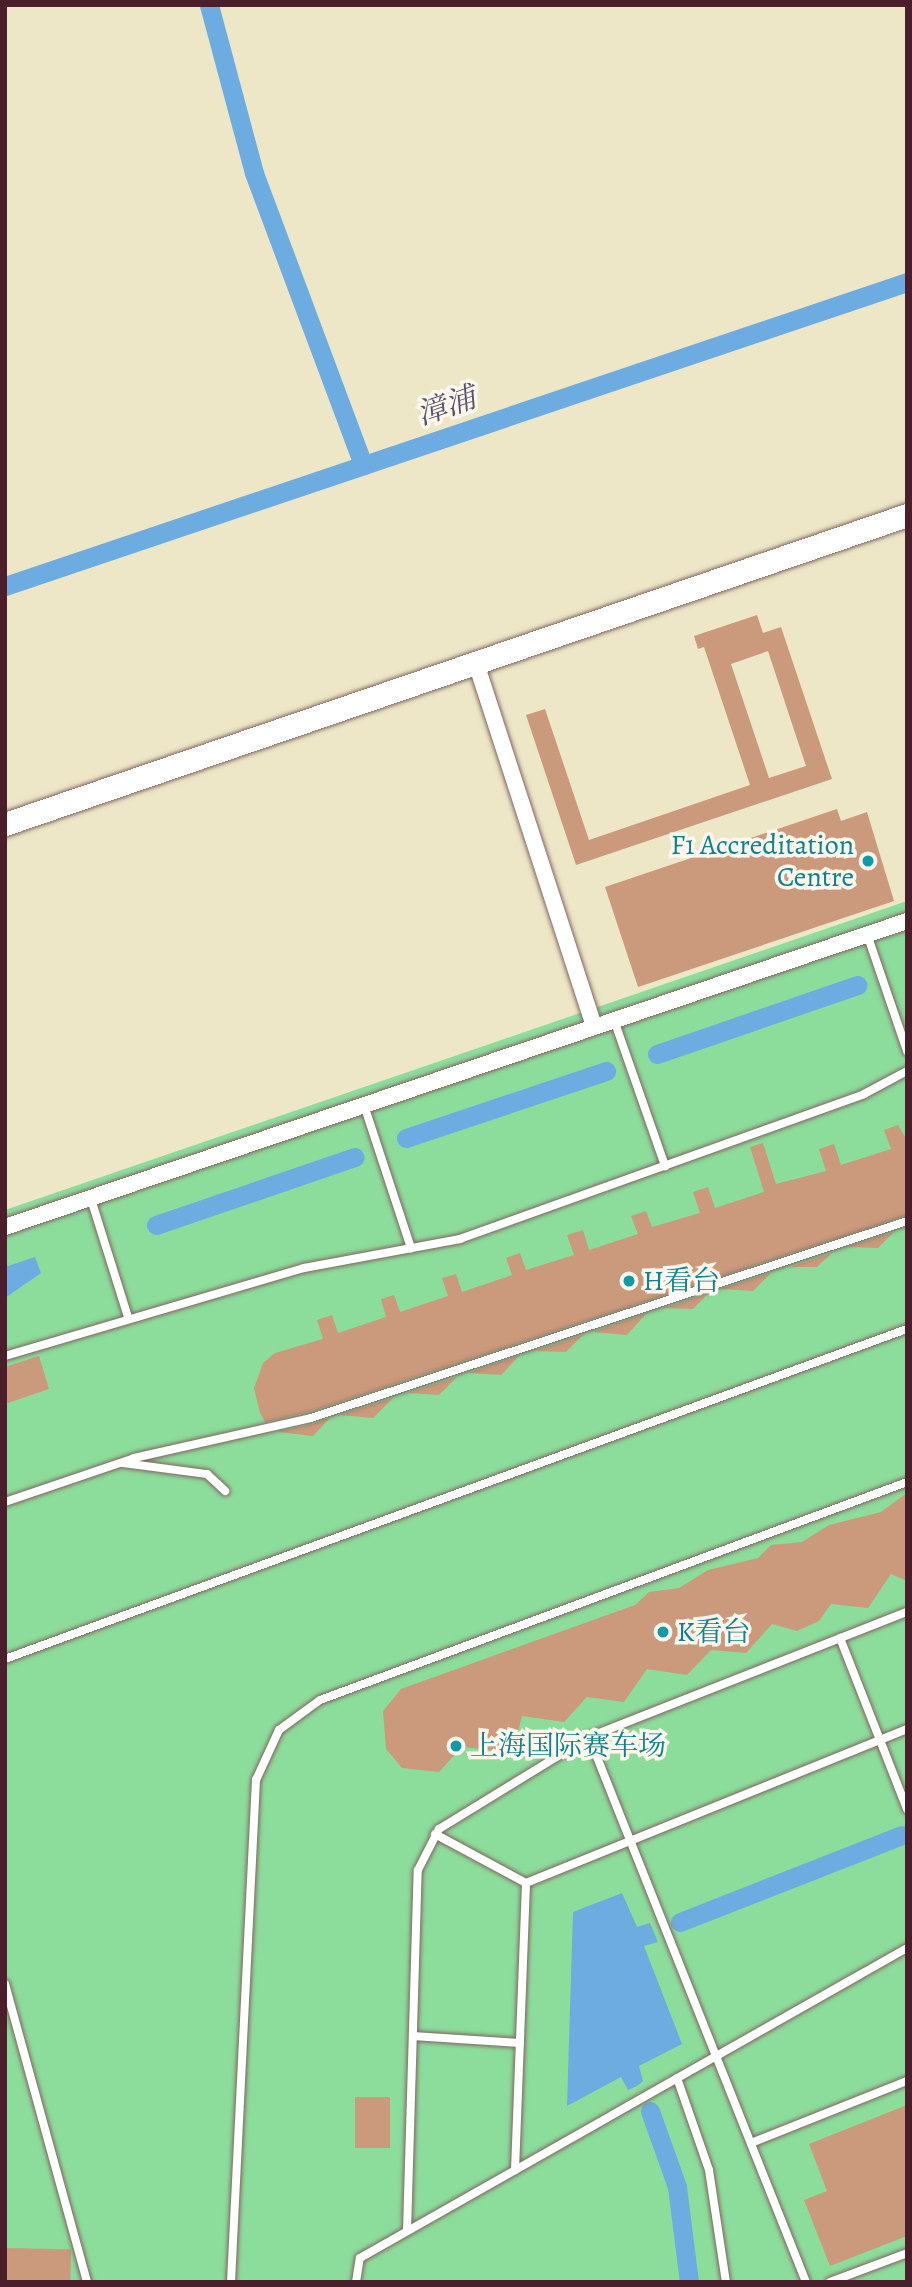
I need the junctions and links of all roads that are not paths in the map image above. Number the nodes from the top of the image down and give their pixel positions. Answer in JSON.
{"nodes":[{"id":1,"x":907,"y":515,"type":"edge"},
{"id":2,"x":475,"y":660,"type":"junction"},
{"id":3,"x":5,"y":824,"type":"edge"},
{"id":4,"x":907,"y":920,"type":"edge"},
{"id":5,"x":867,"y":934,"type":"junction"},
{"id":6,"x":614,"y":1020,"type":"junction"},
{"id":7,"x":594,"y":1026,"type":"junction"},
{"id":8,"x":907,"y":1051,"type":"edge"},
{"id":9,"x":907,"y":1071,"type":"edge"},
{"id":10,"x":364,"y":1105,"type":"junction"},
{"id":11,"x":665,"y":1166,"type":"junction"},
{"id":12,"x":91,"y":1199,"type":"junction"},
{"id":13,"x":907,"y":1220,"type":"edge"},
{"id":14,"x":5,"y":1227,"type":"edge"},
{"id":15,"x":411,"y":1248,"type":"junction"},
{"id":16,"x":128,"y":1317,"type":"junction"},
{"id":17,"x":907,"y":1329,"type":"edge"},
{"id":18,"x":5,"y":1356,"type":"edge"},
{"id":19,"x":120,"y":1462,"type":"junction"},
{"id":20,"x":907,"y":1482,"type":"edge"},
{"id":21,"x":225,"y":1491,"type":"dead end"},
{"id":22,"x":5,"y":1502,"type":"edge"},
{"id":23,"x":907,"y":1612,"type":"edge"},
{"id":24,"x":840,"y":1638,"type":"junction"},
{"id":25,"x":5,"y":1659,"type":"edge"},
{"id":26,"x":907,"y":1729,"type":"edge"},
{"id":27,"x":589,"y":1737,"type":"junction"},
{"id":28,"x":880,"y":1740,"type":"junction"},
{"id":29,"x":907,"y":1809,"type":"edge"},
{"id":30,"x":435,"y":1835,"type":"junction"},
{"id":31,"x":630,"y":1839,"type":"junction"},
{"id":32,"x":526,"y":1883,"type":"junction"},
{"id":33,"x":907,"y":1948,"type":"edge"},
{"id":34,"x":5,"y":1984,"type":"edge"},
{"id":35,"x":413,"y":2036,"type":"junction"},
{"id":36,"x":520,"y":2043,"type":"junction"},
{"id":37,"x":717,"y":2056,"type":"junction"},
{"id":38,"x":677,"y":2078,"type":"junction"},
{"id":39,"x":907,"y":2081,"type":"edge"},
{"id":40,"x":751,"y":2143,"type":"junction"},
{"id":41,"x":515,"y":2170,"type":"junction"},
{"id":42,"x":407,"y":2231,"type":"junction"},
{"id":43,"x":907,"y":2252,"type":"edge"},
{"id":44,"x":87,"y":2282,"type":"edge"},
{"id":45,"x":231,"y":2282,"type":"edge"},
{"id":46,"x":356,"y":2282,"type":"edge"},
{"id":47,"x":726,"y":2282,"type":"edge"},
{"id":48,"x":806,"y":2282,"type":"edge"},
{"id":49,"x":830,"y":2282,"type":"edge"}],
"edges":[{"from":1,"to":2,"type":"street"},
{"from":2,"to":3,"type":"street"},
{"from":2,"to":7,"type":"street"},
{"from":4,"to":5,"type":"street"},
{"from":5,"to":6,"type":"street"},
{"from":5,"to":8,"type":"lane"},
{"from":6,"to":7,"type":"street"},
{"from":6,"to":11,"type":"lane"},
{"from":7,"to":10,"type":"street"},
{"from":9,"to":11,"type":"lane"},
{"from":10,"to":12,"type":"street"},
{"from":10,"to":15,"type":"lane"},
{"from":11,"to":15,"type":"lane"},
{"from":12,"to":14,"type":"street"},
{"from":12,"to":16,"type":"lane"},
{"from":13,"to":19,"type":"lane"},
{"from":15,"to":16,"type":"lane"},
{"from":16,"to":18,"type":"lane"},
{"from":17,"to":25,"type":"lane"},
{"from":19,"to":21,"type":"lane"},
{"from":19,"to":22,"type":"lane"},
{"from":20,"to":45,"type":"lane"},
{"from":23,"to":24,"type":"lane"},
{"from":24,"to":27,"type":"lane"},
{"from":24,"to":28,"type":"lane"},
{"from":26,"to":28,"type":"lane"},
{"from":27,"to":30,"type":"lane"},
{"from":27,"to":31,"type":"lane"},
{"from":28,"to":29,"type":"lane"},
{"from":28,"to":31,"type":"lane"},
{"from":30,"to":32,"type":"lane"},
{"from":30,"to":35,"type":"lane"},
{"from":31,"to":32,"type":"lane"},
{"from":31,"to":37,"type":"lane"},
{"from":32,"to":36,"type":"lane"},
{"from":33,"to":37,"type":"lane"},
{"from":34,"to":44,"type":"lane"},
{"from":35,"to":36,"type":"lane"},
{"from":35,"to":42,"type":"lane"},
{"from":36,"to":41,"type":"lane"},
{"from":37,"to":38,"type":"lane"},
{"from":37,"to":40,"type":"lane"},
{"from":38,"to":41,"type":"lane"},
{"from":38,"to":47,"type":"lane"},
{"from":39,"to":40,"type":"lane"},
{"from":40,"to":48,"type":"lane"},
{"from":41,"to":42,"type":"lane"},
{"from":42,"to":46,"type":"lane"},
{"from":43,"to":49,"type":"lane"}]}
